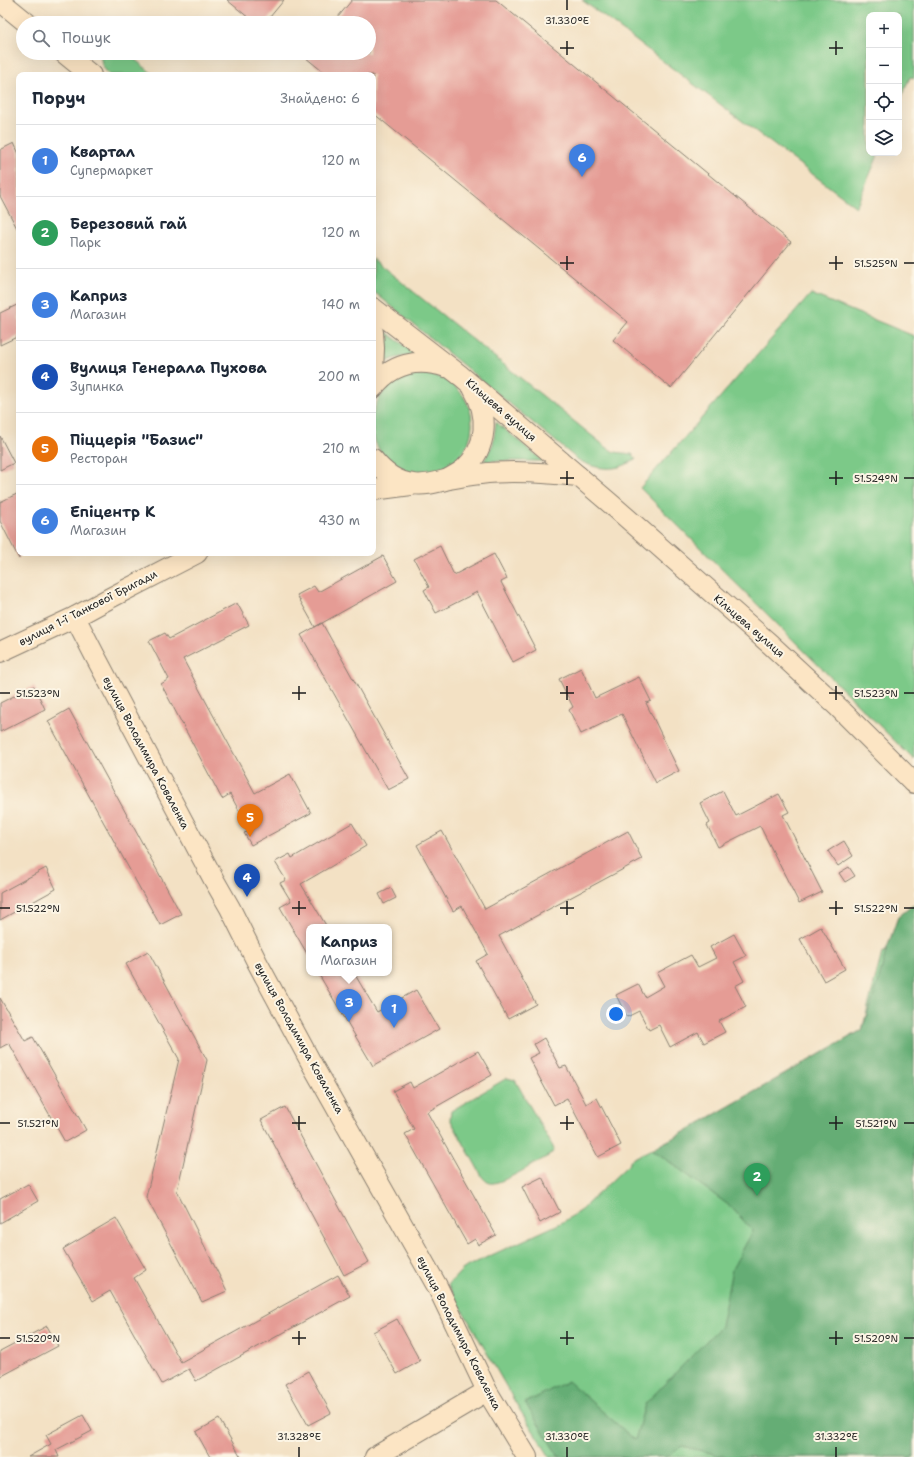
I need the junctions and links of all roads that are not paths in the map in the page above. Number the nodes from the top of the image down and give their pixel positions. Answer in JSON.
{"nodes":[{"id":1,"x":0,"y":1,"type":"edge"},
{"id":2,"x":18,"y":16,"type":"edge"},
{"id":3,"x":73,"y":60,"type":"edge"},
{"id":4,"x":87,"y":72,"type":"edge"},
{"id":5,"x":376,"y":310,"type":"edge"},
{"id":6,"x":461,"y":376,"type":"junction"},
{"id":7,"x":376,"y":384,"type":"edge"},
{"id":8,"x":376,"y":463,"type":"edge"},
{"id":9,"x":578,"y":476,"type":"junction"},
{"id":10,"x":448,"y":480,"type":"junction"},
{"id":11,"x":414,"y":484,"type":"junction"},
{"id":12,"x":376,"y":490,"type":"edge"},
{"id":13,"x":191,"y":556,"type":"edge"},
{"id":14,"x":75,"y":617,"type":"junction"},
{"id":15,"x":0,"y":652,"type":"edge"},
{"id":16,"x":914,"y":783,"type":"edge"},
{"id":17,"x":487,"y":1391,"type":"junction"},
{"id":18,"x":375,"y":1457,"type":"edge"},
{"id":19,"x":527,"y":1457,"type":"edge"}],
"edges":[{"from":1,"to":2,"type":"main road"},
{"from":3,"to":4,"type":"main road"},
{"from":5,"to":6,"type":"main road","name":"Кільцева вулиця"},
{"from":6,"to":7,"type":"main road","name":"Кільцева вулиця"},
{"from":6,"to":9,"type":"main road","name":"Кільцева вулиця"},
{"from":6,"to":10,"type":"main road","name":"Кільцева вулиця"},
{"from":8,"to":11,"type":"main road","name":"Кільцева вулиця"},
{"from":9,"to":10,"type":"main road","name":"Кільцева вулиця"},
{"from":9,"to":16,"type":"main road","name":"Кільцева вулиця"},
{"from":10,"to":11,"type":"main road","name":"Кільцева вулиця"},
{"from":11,"to":12,"type":"main road"},
{"from":13,"to":14,"type":"main road","name":"вулиця 1-ї Танкової Бригади"},
{"from":14,"to":15,"type":"main road","name":"вулиця 1-ї Танкової Бригади"},
{"from":14,"to":17,"type":"main road","name":"вулиця Володимира Коваленка"},
{"from":17,"to":18,"type":"main road"},
{"from":17,"to":19,"type":"main road","name":"вулиця Володимира Коваленка"}]}
